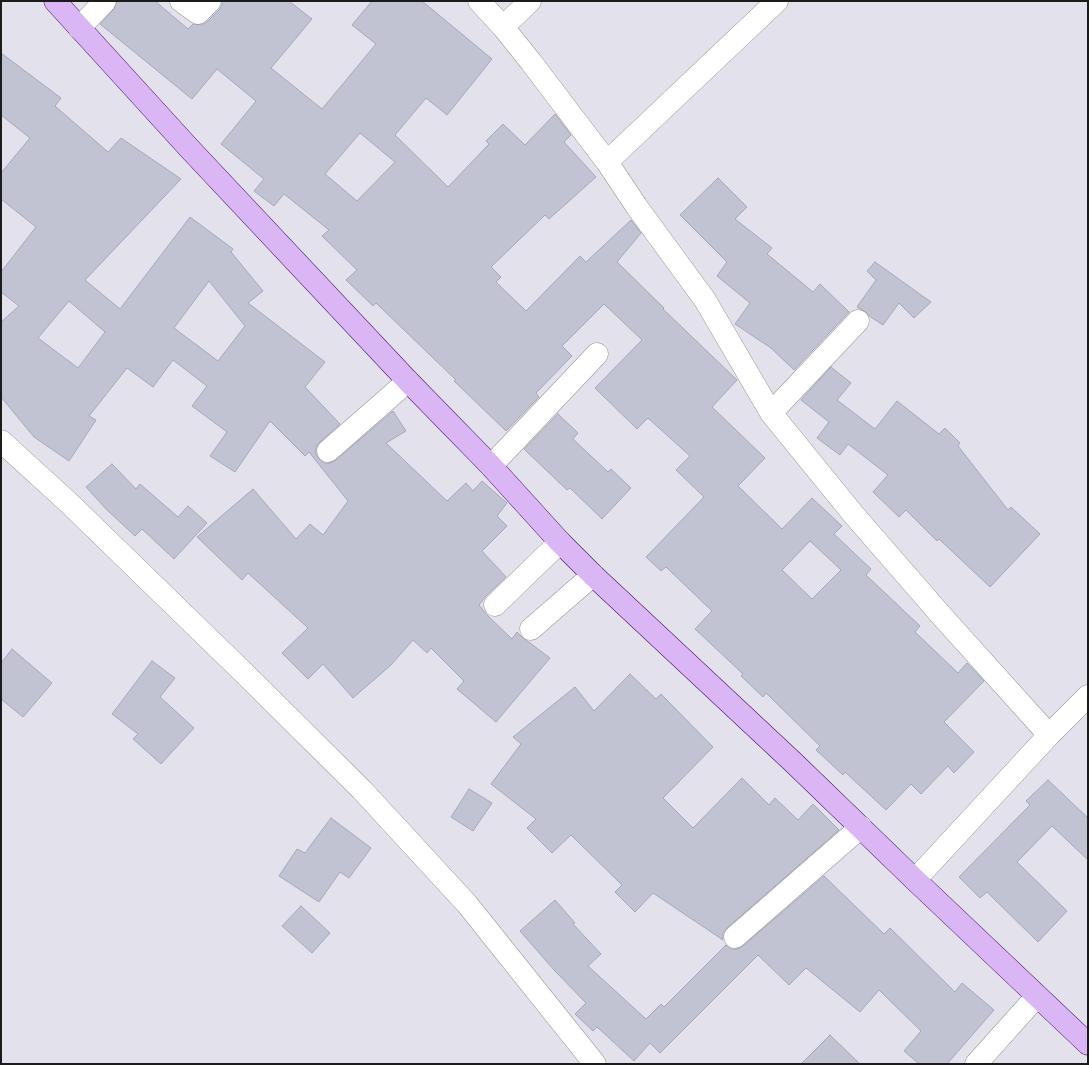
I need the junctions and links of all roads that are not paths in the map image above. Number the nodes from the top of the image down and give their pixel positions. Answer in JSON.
{"nodes":[{"id":1,"x":55,"y":1,"type":"edge"},
{"id":2,"x":105,"y":1,"type":"edge"},
{"id":3,"x":181,"y":1,"type":"edge"},
{"id":4,"x":210,"y":1,"type":"edge"},
{"id":5,"x":479,"y":1,"type":"edge"},
{"id":6,"x":530,"y":1,"type":"edge"},
{"id":7,"x":778,"y":1,"type":"edge"},
{"id":8,"x":503,"y":27,"type":"junction"},
{"id":9,"x":79,"y":28,"type":"junction"},
{"id":10,"x":607,"y":162,"type":"junction"},
{"id":11,"x":858,"y":321,"type":"dead end"},
{"id":12,"x":597,"y":354,"type":"dead end"},
{"id":13,"x":408,"y":381,"type":"junction"},
{"id":14,"x":771,"y":413,"type":"junction"},
{"id":15,"x":1,"y":441,"type":"edge"},
{"id":16,"x":328,"y":451,"type":"dead end"},
{"id":17,"x":491,"y":466,"type":"junction"},
{"id":18,"x":560,"y":542,"type":"junction"},
{"id":19,"x":593,"y":575,"type":"junction"},
{"id":20,"x":494,"y":605,"type":"dead end"},
{"id":21,"x":531,"y":628,"type":"dead end"},
{"id":22,"x":1088,"y":696,"type":"edge"},
{"id":23,"x":1049,"y":735,"type":"junction"},
{"id":24,"x":861,"y":827,"type":"junction"},
{"id":25,"x":915,"y":880,"type":"junction"},
{"id":26,"x":735,"y":937,"type":"dead end"},
{"id":27,"x":1037,"y":996,"type":"junction"},
{"id":28,"x":1088,"y":1044,"type":"edge"},
{"id":29,"x":595,"y":1064,"type":"edge"},
{"id":30,"x":976,"y":1064,"type":"edge"}],
"edges":[{"from":1,"to":9,"type":"street"},
{"from":2,"to":9,"type":"street"},
{"from":3,"to":4,"type":"street"},
{"from":5,"to":8,"type":"street"},
{"from":6,"to":8,"type":"street"},
{"from":7,"to":10,"type":"street"},
{"from":8,"to":10,"type":"street"},
{"from":9,"to":13,"type":"street"},
{"from":10,"to":14,"type":"street"},
{"from":11,"to":14,"type":"street"},
{"from":12,"to":17,"type":"street"},
{"from":13,"to":16,"type":"street"},
{"from":13,"to":17,"type":"street"},
{"from":14,"to":23,"type":"street"},
{"from":15,"to":29,"type":"street"},
{"from":17,"to":18,"type":"street"},
{"from":18,"to":19,"type":"street"},
{"from":18,"to":20,"type":"street"},
{"from":19,"to":21,"type":"street"},
{"from":19,"to":24,"type":"street"},
{"from":22,"to":23,"type":"street"},
{"from":23,"to":25,"type":"street"},
{"from":24,"to":25,"type":"street"},
{"from":24,"to":26,"type":"street"},
{"from":25,"to":27,"type":"street"},
{"from":27,"to":28,"type":"street"},
{"from":27,"to":30,"type":"street"}]}
